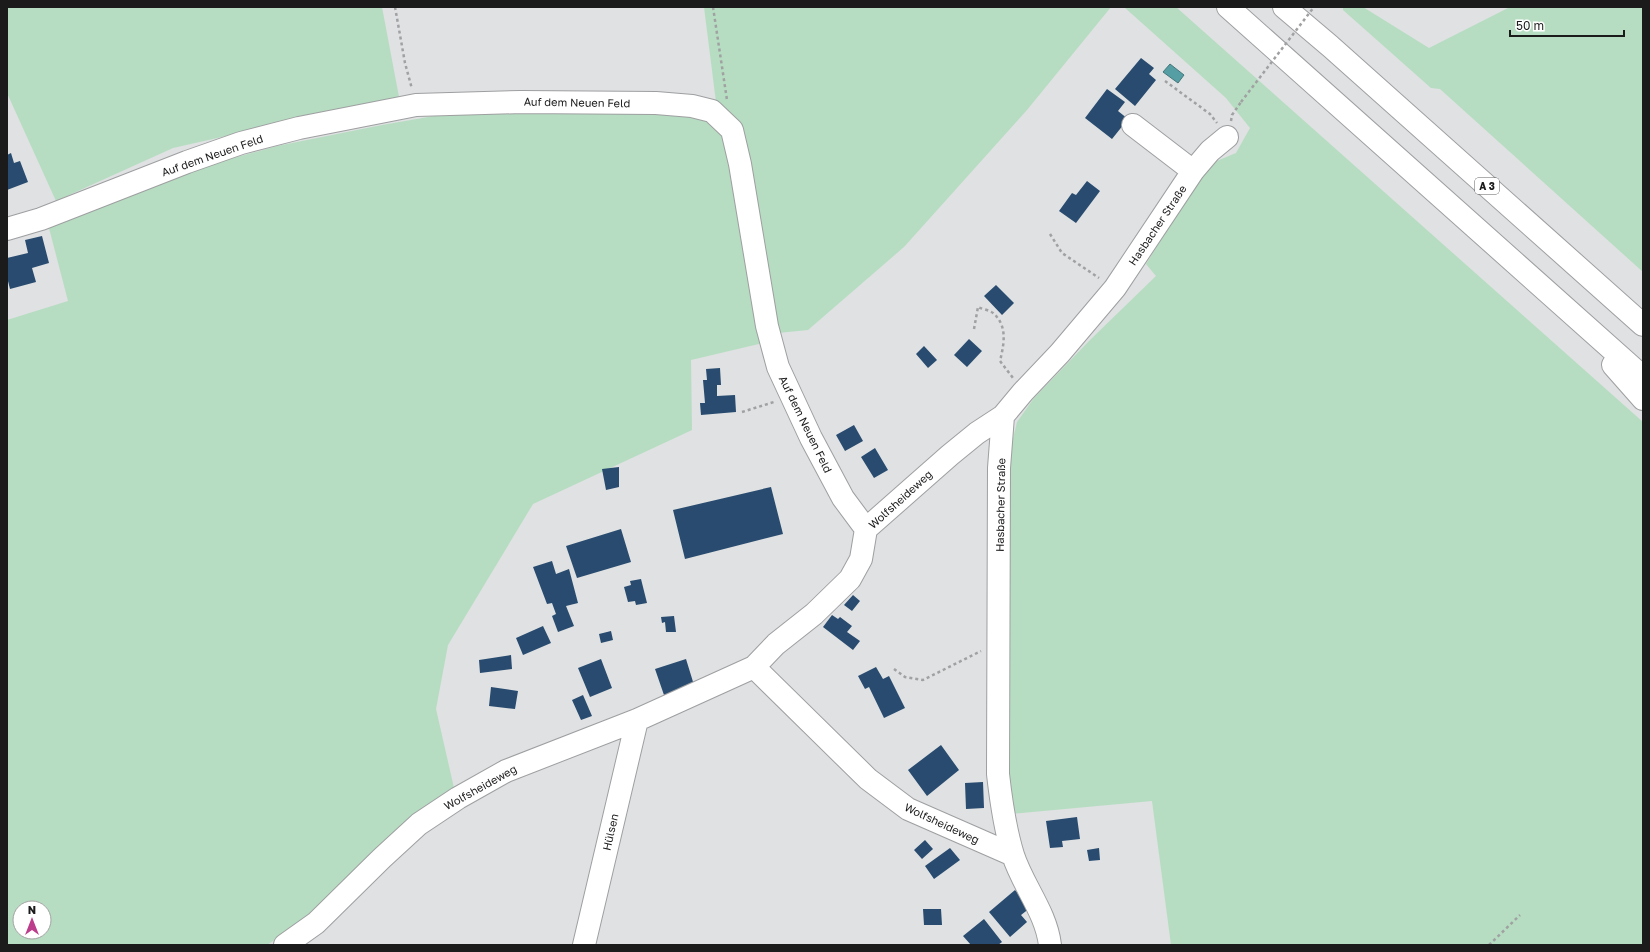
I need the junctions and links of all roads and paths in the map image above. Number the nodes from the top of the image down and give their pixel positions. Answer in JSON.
{"nodes":[{"id":1,"x":395,"y":7,"type":"edge"},
{"id":2,"x":713,"y":7,"type":"edge"},
{"id":3,"x":1228,"y":7,"type":"edge"},
{"id":4,"x":1284,"y":7,"type":"edge"},
{"id":5,"x":1314,"y":7,"type":"edge"},
{"id":6,"x":1164,"y":81,"type":"dead end"},
{"id":7,"x":1241,"y":102,"type":"dead end"},
{"id":8,"x":416,"y":105,"type":"junction"},
{"id":9,"x":1132,"y":126,"type":"dead end"},
{"id":10,"x":732,"y":130,"type":"junction"},
{"id":11,"x":1227,"y":137,"type":"joint"},
{"id":12,"x":1193,"y":172,"type":"junction"},
{"id":13,"x":7,"y":229,"type":"edge"},
{"id":14,"x":1050,"y":234,"type":"dead end"},
{"id":15,"x":1115,"y":288,"type":"junction"},
{"id":16,"x":1564,"y":306,"type":"junction"},
{"id":17,"x":1643,"y":325,"type":"edge"},
{"id":18,"x":974,"y":329,"type":"dead end"},
{"id":19,"x":1643,"y":376,"type":"edge"},
{"id":20,"x":1023,"y":392,"type":"junction"},
{"id":21,"x":790,"y":397,"type":"junction"},
{"id":22,"x":1643,"y":399,"type":"edge"},
{"id":23,"x":742,"y":412,"type":"dead end"},
{"id":24,"x":1002,"y":416,"type":"junction"},
{"id":25,"x":866,"y":529,"type":"junction"},
{"id":26,"x":999,"y":642,"type":"junction"},
{"id":27,"x":754,"y":667,"type":"junction"},
{"id":28,"x":894,"y":669,"type":"dead end"},
{"id":29,"x":637,"y":720,"type":"junction"},
{"id":30,"x":1013,"y":855,"type":"junction"},
{"id":31,"x":1520,"y":915,"type":"dead end"},
{"id":32,"x":1045,"y":942,"type":"edge"},
{"id":33,"x":285,"y":945,"type":"edge"},
{"id":34,"x":584,"y":945,"type":"edge"},
{"id":35,"x":1489,"y":945,"type":"edge"}],
"edges":[{"from":1,"to":8,"type":"path"},
{"from":2,"to":10,"type":"path"},
{"from":3,"to":16,"type":"main road"},
{"from":4,"to":17,"type":"main road","number":"A 3"},
{"from":5,"to":7,"type":"path","bridge":true},
{"from":6,"to":11,"type":"path"},
{"from":8,"to":10,"type":"main road","name":"Auf dem Neuen Feld"},
{"from":8,"to":13,"type":"main road","name":"Auf dem Neuen Feld"},
{"from":9,"to":12,"type":"main road"},
{"from":10,"to":21,"type":"main road","name":"Auf dem Neuen Feld"},
{"from":11,"to":12,"type":"main road","name":"Hasbacher Straße"},
{"from":12,"to":15,"type":"main road","name":"Hasbacher Straße"},
{"from":14,"to":15,"type":"path"},
{"from":15,"to":20,"type":"main road","name":"Hasbacher Straße"},
{"from":16,"to":19,"type":"main road"},
{"from":16,"to":22,"type":"main road"},
{"from":18,"to":20,"type":"path"},
{"from":20,"to":24,"type":"main road","name":"Hasbacher Straße"},
{"from":21,"to":23,"type":"path"},
{"from":21,"to":25,"type":"main road","name":"Auf dem Neuen Feld"},
{"from":24,"to":25,"type":"main road","name":"Wolfsheideweg"},
{"from":24,"to":26,"type":"main road","name":"Hasbacher Straße"},
{"from":25,"to":27,"type":"main road","name":"Wolfsheideweg"},
{"from":26,"to":28,"type":"path"},
{"from":26,"to":30,"type":"main road","name":"Hasbacher Straße"},
{"from":27,"to":29,"type":"main road","name":"Wolfsheideweg"},
{"from":27,"to":30,"type":"main road","name":"Wolfsheideweg"},
{"from":29,"to":33,"type":"main road","name":"Wolfsheideweg"},
{"from":29,"to":34,"type":"main road","name":"Hülsen"},
{"from":30,"to":32,"type":"main road","name":"Hasbacher Straße"},
{"from":31,"to":35,"type":"path"}]}
